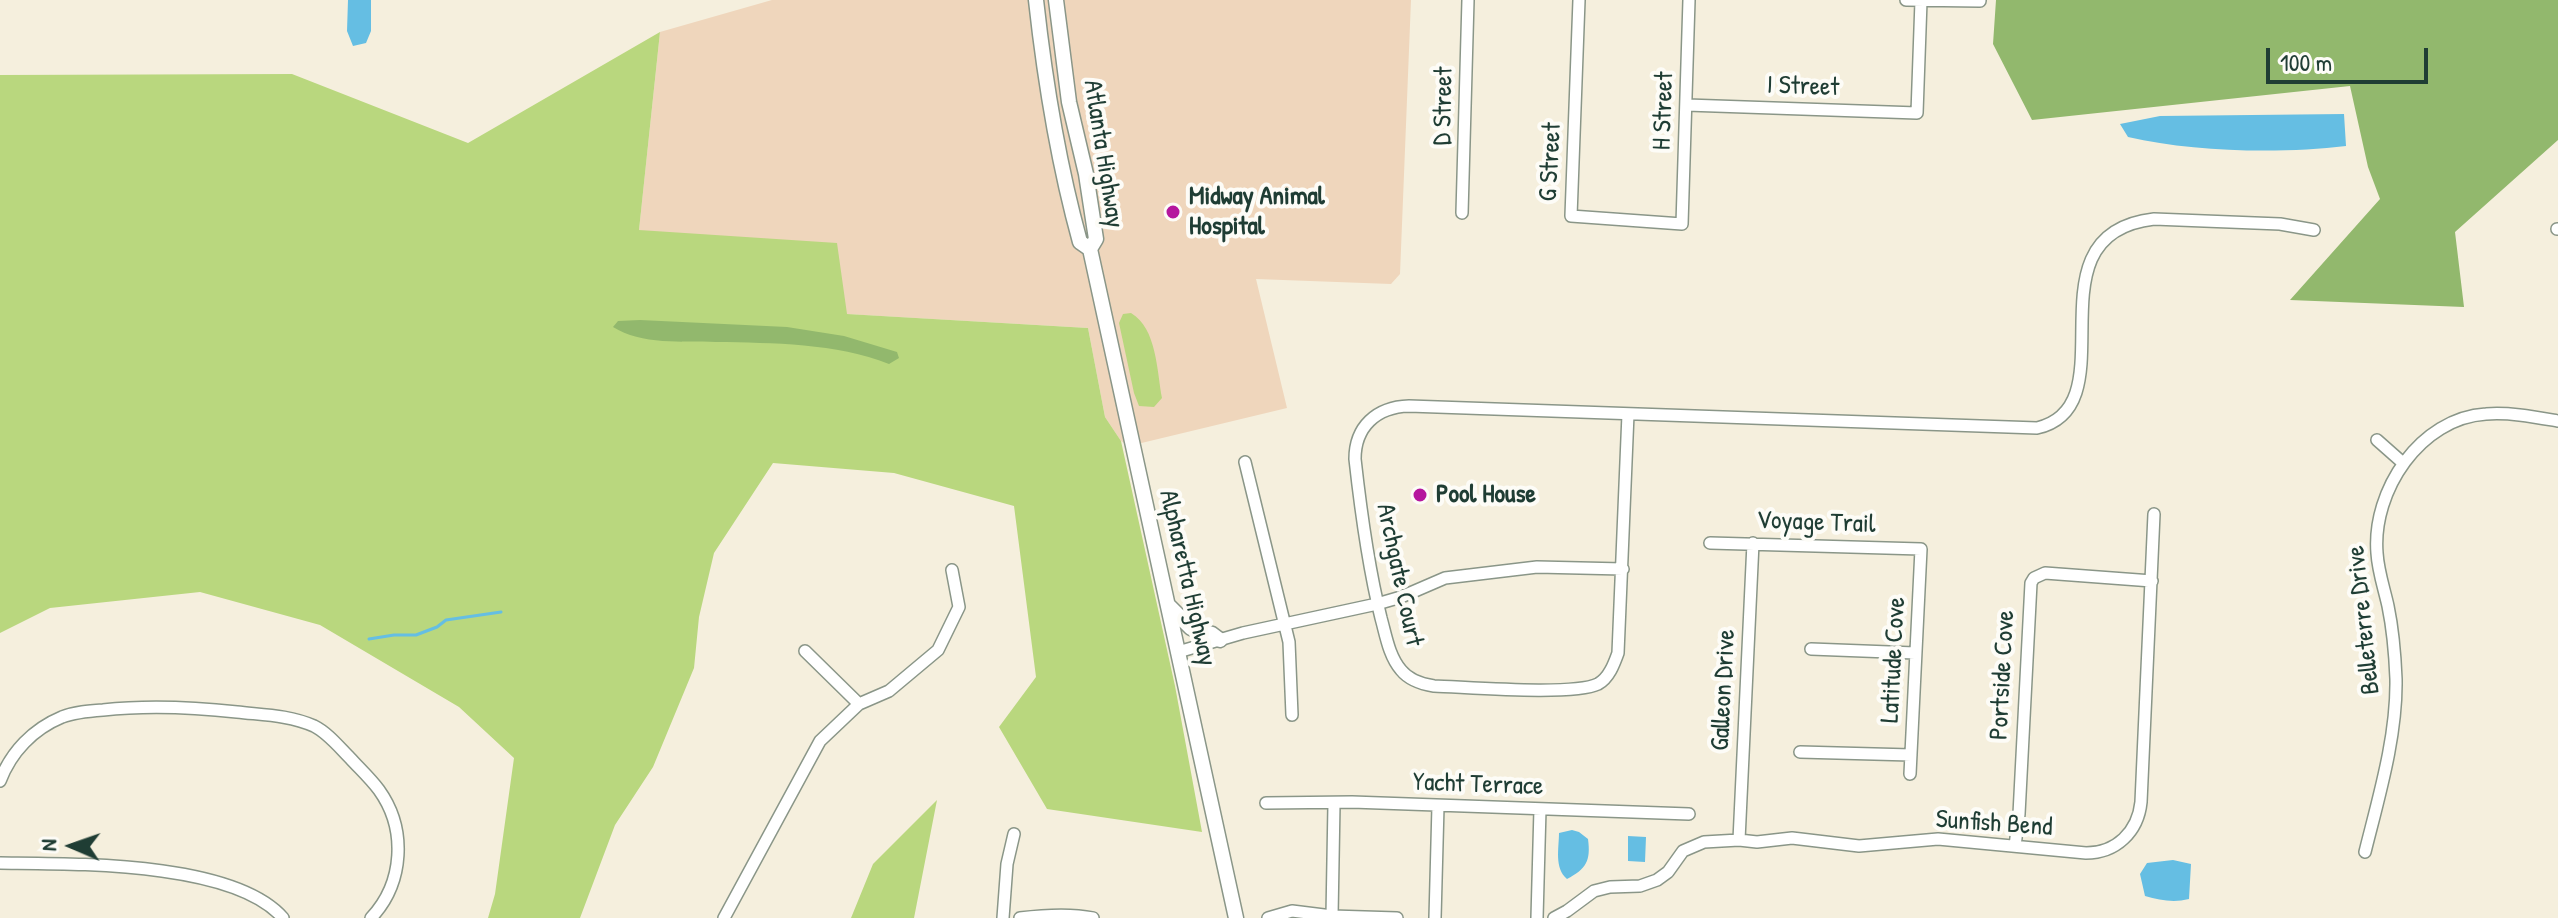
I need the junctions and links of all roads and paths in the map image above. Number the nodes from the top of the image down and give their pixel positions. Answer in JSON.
{"nodes":[{"id":1,"x":1036,"y":0,"type":"edge"},
{"id":2,"x":1056,"y":0,"type":"edge"},
{"id":3,"x":1468,"y":0,"type":"edge"},
{"id":4,"x":1579,"y":0,"type":"edge"},
{"id":5,"x":1689,"y":0,"type":"edge"},
{"id":6,"x":1906,"y":0,"type":"edge"},
{"id":7,"x":1921,"y":1,"type":"edge"},
{"id":8,"x":1980,"y":1,"type":"edge"},
{"id":9,"x":1687,"y":105,"type":"junction"},
{"id":10,"x":1462,"y":213,"type":"dead end"},
{"id":11,"x":1682,"y":224,"type":"joint"},
{"id":12,"x":2314,"y":230,"type":"dead end"},
{"id":13,"x":1090,"y":249,"type":"junction"},
{"id":14,"x":1628,"y":414,"type":"junction"},
{"id":15,"x":2558,"y":421,"type":"edge"},
{"id":16,"x":2377,"y":440,"type":"dead end"},
{"id":17,"x":1245,"y":462,"type":"dead end"},
{"id":18,"x":2403,"y":463,"type":"junction"},
{"id":19,"x":2154,"y":514,"type":"dead end"},
{"id":20,"x":1710,"y":543,"type":"dead end"},
{"id":21,"x":1753,"y":543,"type":"junction"},
{"id":22,"x":1921,"y":549,"type":"joint"},
{"id":23,"x":1623,"y":569,"type":"junction"},
{"id":24,"x":952,"y":570,"type":"dead end"},
{"id":25,"x":2152,"y":581,"type":"junction"},
{"id":26,"x":1168,"y":604,"type":"junction"},
{"id":27,"x":1377,"y":604,"type":"junction"},
{"id":28,"x":1285,"y":624,"type":"junction"},
{"id":29,"x":1220,"y":640,"type":"junction"},
{"id":30,"x":1811,"y":649,"type":"dead end"},
{"id":31,"x":805,"y":651,"type":"dead end"},
{"id":32,"x":1178,"y":652,"type":"junction"},
{"id":33,"x":1915,"y":653,"type":"junction"},
{"id":34,"x":859,"y":704,"type":"junction"},
{"id":35,"x":1292,"y":715,"type":"dead end"},
{"id":36,"x":1800,"y":752,"type":"dead end"},
{"id":37,"x":1911,"y":755,"type":"junction"},
{"id":38,"x":1910,"y":774,"type":"dead end"},
{"id":39,"x":0,"y":781,"type":"edge"},
{"id":40,"x":1266,"y":803,"type":"dead end"},
{"id":41,"x":1334,"y":804,"type":"junction"},
{"id":42,"x":1438,"y":806,"type":"junction"},
{"id":43,"x":1540,"y":809,"type":"junction"},
{"id":44,"x":1689,"y":814,"type":"dead end"},
{"id":45,"x":1014,"y":834,"type":"dead end"},
{"id":46,"x":1739,"y":840,"type":"junction"},
{"id":47,"x":2015,"y":846,"type":"junction"},
{"id":48,"x":2365,"y":852,"type":"dead end"},
{"id":49,"x":0,"y":863,"type":"edge"},
{"id":50,"x":1332,"y":916,"type":"junction"},
{"id":51,"x":283,"y":918,"type":"edge"},
{"id":52,"x":371,"y":918,"type":"edge"},
{"id":53,"x":724,"y":918,"type":"edge"},
{"id":54,"x":1003,"y":918,"type":"edge"},
{"id":55,"x":1020,"y":918,"type":"edge"},
{"id":56,"x":1093,"y":918,"type":"edge"},
{"id":57,"x":1236,"y":918,"type":"edge"},
{"id":58,"x":1268,"y":918,"type":"edge"},
{"id":59,"x":1397,"y":918,"type":"edge"},
{"id":60,"x":1435,"y":918,"type":"edge"},
{"id":61,"x":1537,"y":918,"type":"edge"},
{"id":62,"x":1554,"y":918,"type":"edge"}],
"edges":[{"from":1,"to":13,"type":"main road","name":"Atlanta Highway"},
{"from":2,"to":13,"type":"main road","name":"Atlanta Highway"},
{"from":3,"to":10,"type":"street","name":"D Street"},
{"from":4,"to":11,"type":"street","name":"G Street"},
{"from":5,"to":9,"type":"street","name":"H Street"},
{"from":6,"to":7,"type":"street"},
{"from":7,"to":8,"type":"street"},
{"from":7,"to":9,"type":"street","name":"I Street"},
{"from":9,"to":11,"type":"street","name":"H Street"},
{"from":12,"to":14,"type":"street","name":"Archgate Court"},
{"from":13,"to":26,"type":"main road","name":"Alpharetta Highway"},
{"from":14,"to":23,"type":"street","name":"Archgate Court"},
{"from":14,"to":27,"type":"street","name":"Archgate Court"},
{"from":15,"to":18,"type":"street","name":"Belleterre Drive"},
{"from":16,"to":18,"type":"street"},
{"from":17,"to":28,"type":"street"},
{"from":18,"to":48,"type":"street","name":"Belleterre Drive"},
{"from":19,"to":25,"type":"street","name":"Sunfish Bend"},
{"from":20,"to":21,"type":"street","name":"Voyage Trail"},
{"from":21,"to":22,"type":"street","name":"Voyage Trail"},
{"from":21,"to":46,"type":"street","name":"Galleon Drive"},
{"from":22,"to":33,"type":"street","name":"Latitude Cove"},
{"from":23,"to":27,"type":"street"},
{"from":23,"to":27,"type":"street","name":"Archgate Court"},
{"from":24,"to":34,"type":"street"},
{"from":25,"to":47,"type":"street","name":"Sunfish Bend"},
{"from":25,"to":47,"type":"street","name":"Portside Cove"},
{"from":26,"to":29,"type":"main road"},
{"from":26,"to":32,"type":"main road","name":"Alpharetta Highway"},
{"from":27,"to":28,"type":"street"},
{"from":28,"to":29,"type":"street"},
{"from":28,"to":35,"type":"street"},
{"from":29,"to":32,"type":"street"},
{"from":30,"to":33,"type":"street"},
{"from":31,"to":34,"type":"street"},
{"from":32,"to":57,"type":"main road","name":"Alpharetta Highway"},
{"from":33,"to":37,"type":"street","name":"Latitude Cove"},
{"from":34,"to":53,"type":"street"},
{"from":36,"to":37,"type":"street"},
{"from":37,"to":38,"type":"street","name":"Latitude Cove"},
{"from":39,"to":52,"type":"street"},
{"from":40,"to":41,"type":"street","name":"Yacht Terrace"},
{"from":41,"to":42,"type":"street","name":"Yacht Terrace"},
{"from":41,"to":50,"type":"street"},
{"from":42,"to":43,"type":"street","name":"Yacht Terrace"},
{"from":42,"to":60,"type":"street"},
{"from":43,"to":44,"type":"street","name":"Yacht Terrace"},
{"from":43,"to":61,"type":"street"},
{"from":45,"to":54,"type":"street"},
{"from":46,"to":47,"type":"street","name":"Sunfish Bend"},
{"from":46,"to":62,"type":"street","name":"Sunfish Bend"},
{"from":49,"to":51,"type":"street"},
{"from":50,"to":58,"type":"street"},
{"from":50,"to":59,"type":"street"},
{"from":55,"to":56,"type":"street"}]}
